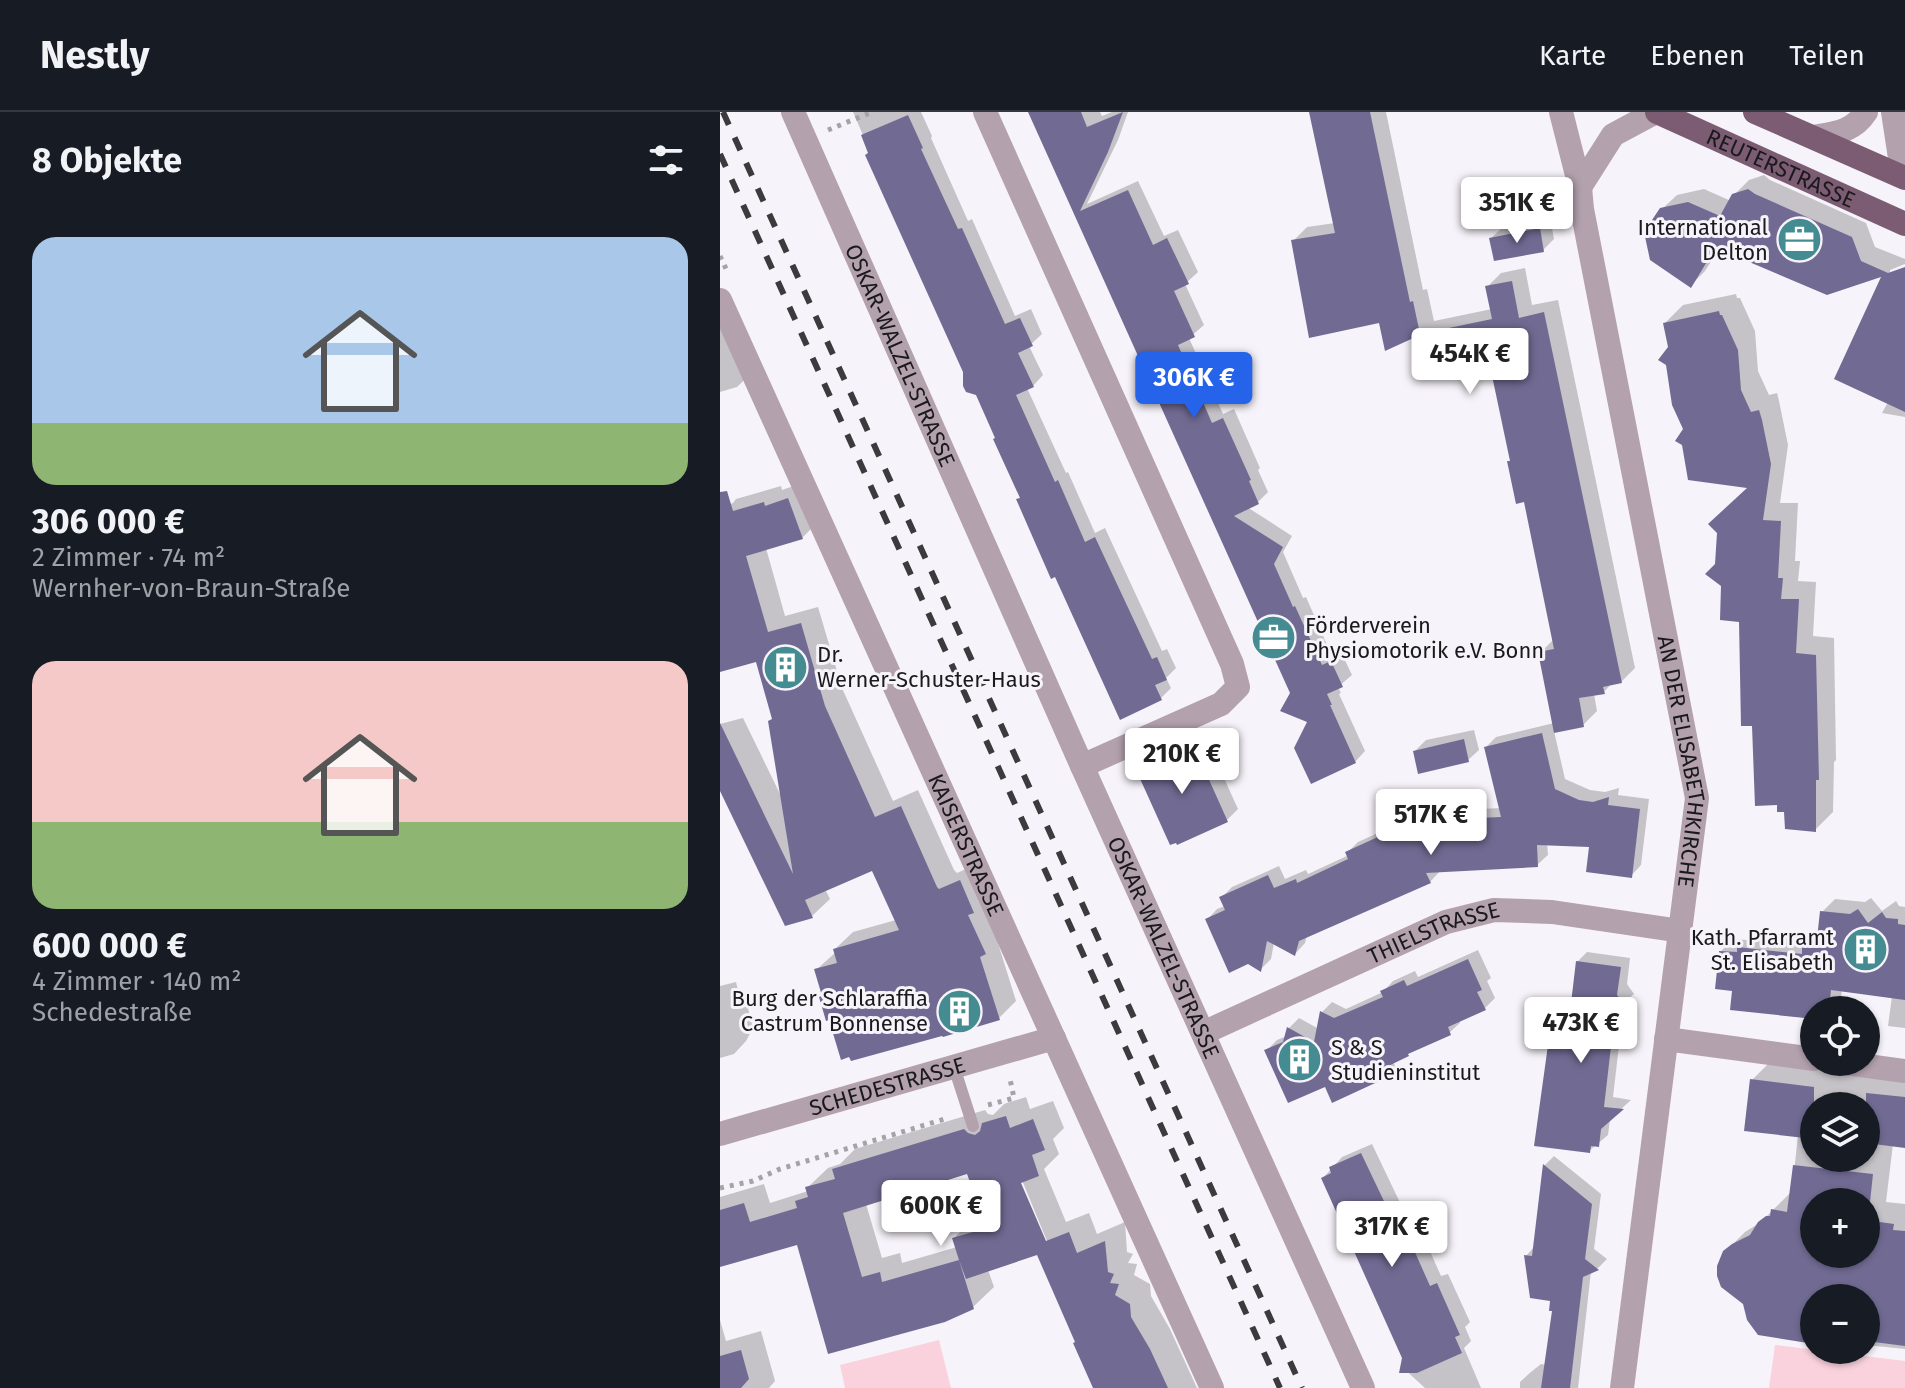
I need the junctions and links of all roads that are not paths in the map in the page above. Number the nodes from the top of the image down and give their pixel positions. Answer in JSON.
{"nodes":[{"id":1,"x":793,"y":112,"type":"edge"},
{"id":2,"x":985,"y":112,"type":"edge"},
{"id":3,"x":1561,"y":112,"type":"edge"},
{"id":4,"x":1656,"y":112,"type":"edge"},
{"id":5,"x":1755,"y":112,"type":"edge"},
{"id":6,"x":1866,"y":112,"type":"edge"},
{"id":7,"x":1893,"y":112,"type":"edge"},
{"id":8,"x":1813,"y":137,"type":"junction"},
{"id":9,"x":1905,"y":164,"type":"edge"},
{"id":10,"x":1905,"y":178,"type":"edge"},
{"id":11,"x":1580,"y":187,"type":"junction"},
{"id":12,"x":1905,"y":224,"type":"edge"},
{"id":13,"x":720,"y":300,"type":"edge"},
{"id":14,"x":1082,"y":766,"type":"junction"},
{"id":15,"x":1681,"y":931,"type":"junction"},
{"id":16,"x":1050,"y":1027,"type":"junction"},
{"id":17,"x":1203,"y":1033,"type":"junction"},
{"id":18,"x":1666,"y":1039,"type":"junction"},
{"id":19,"x":1800,"y":1057,"type":"edge"},
{"id":20,"x":954,"y":1067,"type":"junction"},
{"id":21,"x":1880,"y":1068,"type":"edge"},
{"id":22,"x":1905,"y":1071,"type":"edge"},
{"id":23,"x":973,"y":1126,"type":"dead end"},
{"id":24,"x":720,"y":1134,"type":"edge"},
{"id":25,"x":1212,"y":1388,"type":"edge"},
{"id":26,"x":1363,"y":1388,"type":"edge"},
{"id":27,"x":1622,"y":1388,"type":"edge"}],
"edges":[{"from":1,"to":14,"type":"street","name":"OSKAR-WALZEL-STRASSE"},
{"from":2,"to":14,"type":"street"},
{"from":3,"to":11,"type":"street","name":"AN DER ELISABETHKIRCHE"},
{"from":4,"to":11,"type":"street"},
{"from":4,"to":12,"type":"main road","name":"REUTERSTRASSE"},
{"from":5,"to":8,"type":"main road","name":"REUTERSTRASSE"},
{"from":6,"to":8,"type":"street"},
{"from":7,"to":9,"type":"street"},
{"from":8,"to":10,"type":"main road","name":"REUTERSTRASSE"},
{"from":11,"to":15,"type":"street","name":"AN DER ELISABETHKIRCHE"},
{"from":13,"to":16,"type":"street","name":"KAISERSTRASSE"},
{"from":14,"to":17,"type":"street","name":"OSKAR-WALZEL-STRASSE"},
{"from":15,"to":17,"type":"street","name":"THIELSTRASSE"},
{"from":15,"to":18,"type":"street","name":"AN DER ELISABETHKIRCHE"},
{"from":16,"to":20,"type":"street","name":"SCHEDESTRASSE"},
{"from":16,"to":25,"type":"street","name":"KAISERSTRASSE"},
{"from":17,"to":26,"type":"street","name":"OSKAR-WALZEL-STRASSE"},
{"from":18,"to":19,"type":"street"},
{"from":18,"to":27,"type":"street","name":"AN DER ELISABETHKIRCHE"},
{"from":20,"to":23,"type":"lane"},
{"from":20,"to":24,"type":"street","name":"SCHEDESTRASSE"},
{"from":21,"to":22,"type":"street"}]}
